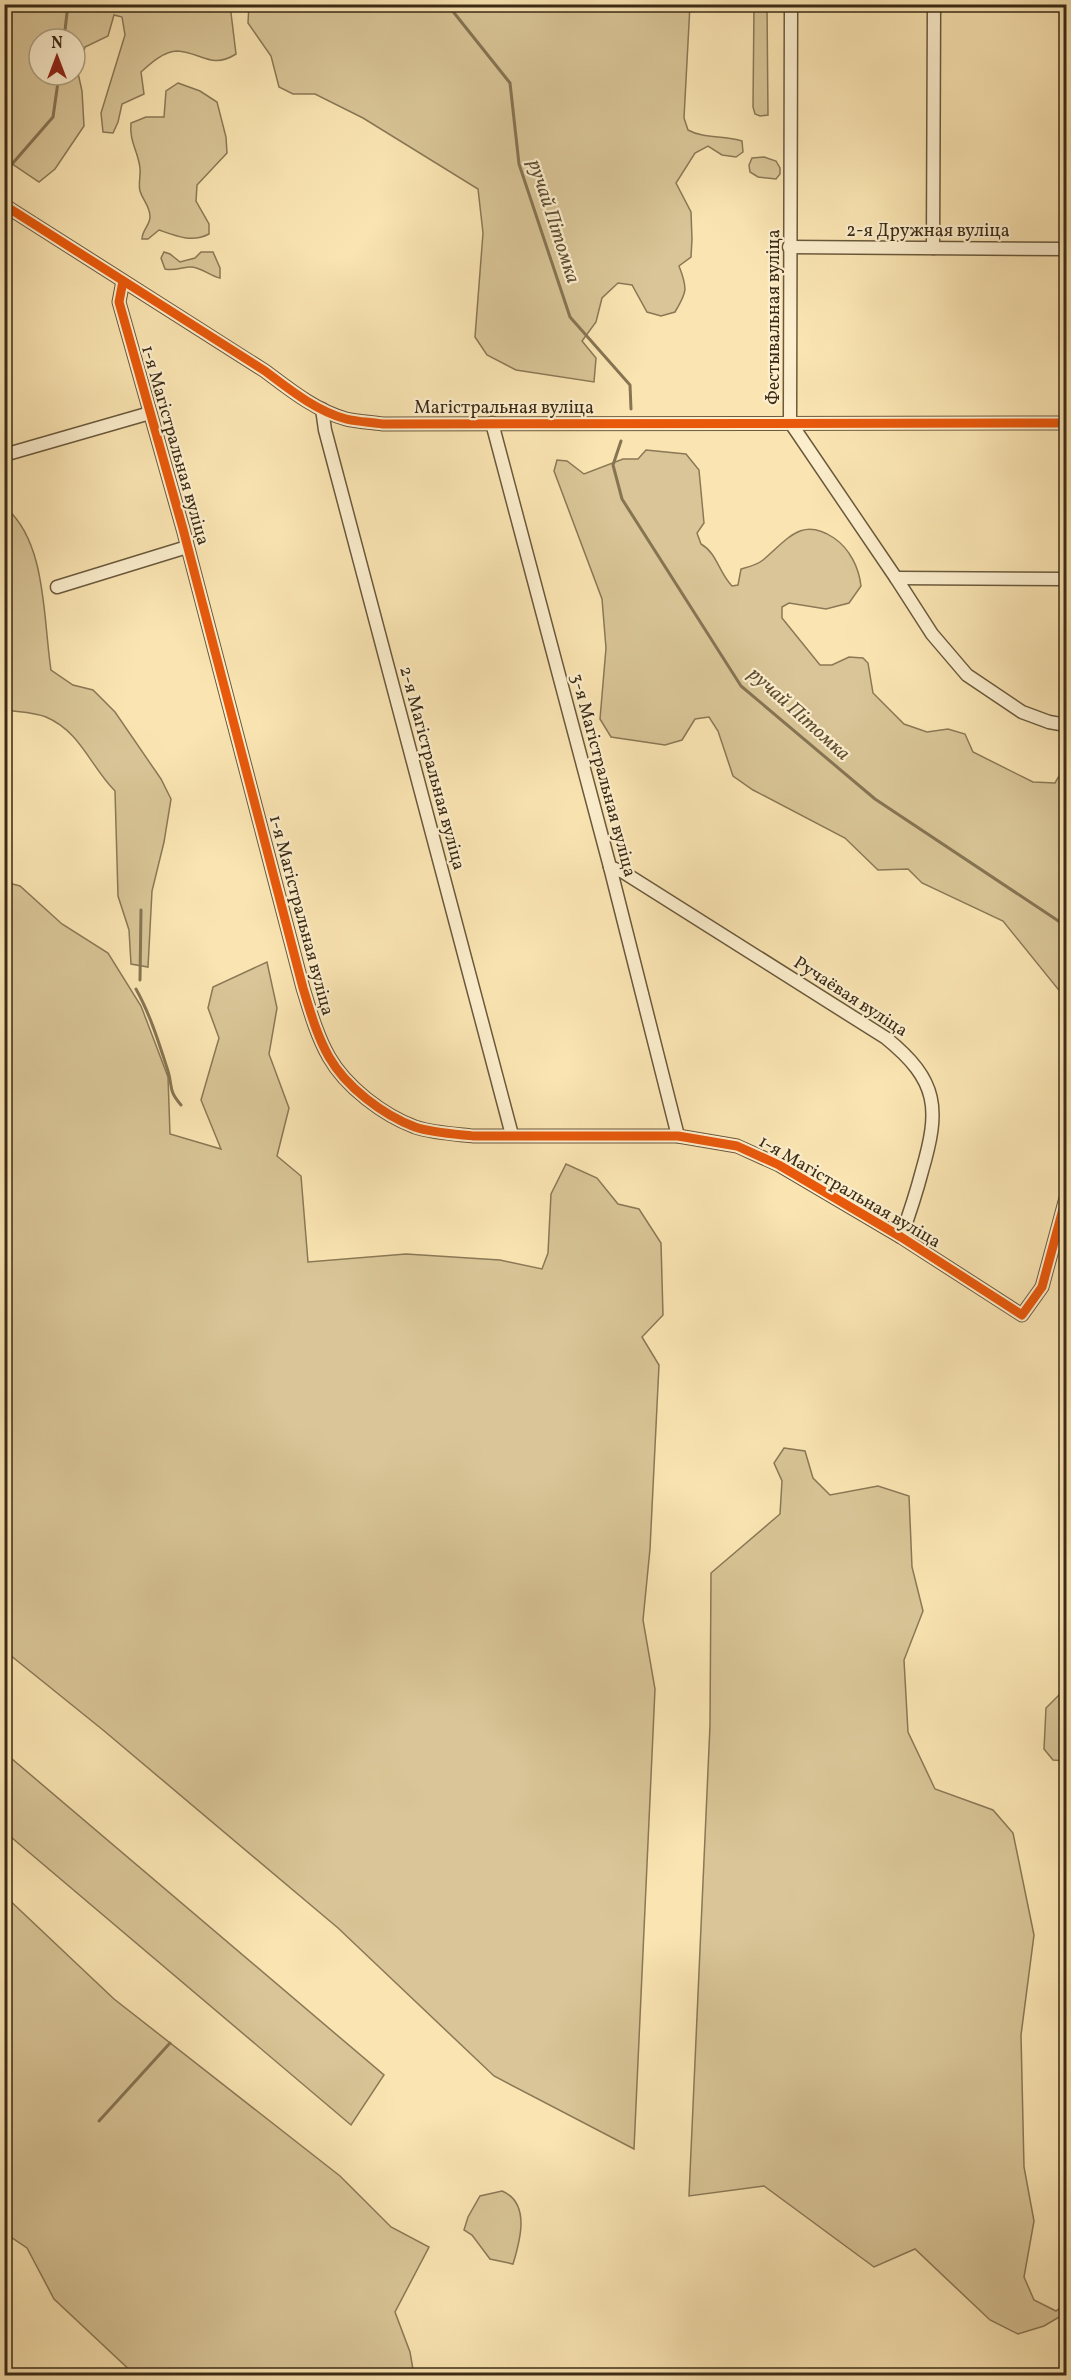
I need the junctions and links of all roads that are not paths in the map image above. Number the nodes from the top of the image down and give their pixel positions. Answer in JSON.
{"nodes":[{"id":1,"x":791,"y":4,"type":"edge"},
{"id":2,"x":934,"y":4,"type":"edge"},
{"id":3,"x":4,"y":205,"type":"edge"},
{"id":4,"x":789,"y":247,"type":"junction"},
{"id":5,"x":933,"y":248,"type":"junction"},
{"id":6,"x":1066,"y":249,"type":"edge"},
{"id":7,"x":123,"y":281,"type":"junction"},
{"id":8,"x":322,"y":409,"type":"junction"},
{"id":9,"x":150,"y":413,"type":"junction"},
{"id":10,"x":790,"y":422,"type":"junction"},
{"id":11,"x":492,"y":423,"type":"junction"},
{"id":12,"x":1066,"y":423,"type":"edge"},
{"id":13,"x":4,"y":455,"type":"edge"},
{"id":14,"x":187,"y":547,"type":"junction"},
{"id":15,"x":897,"y":578,"type":"junction"},
{"id":16,"x":1066,"y":579,"type":"edge"},
{"id":17,"x":57,"y":587,"type":"dead end"},
{"id":18,"x":1066,"y":725,"type":"edge"},
{"id":19,"x":610,"y":867,"type":"junction"},
{"id":20,"x":512,"y":1135,"type":"junction"},
{"id":21,"x":678,"y":1136,"type":"junction"},
{"id":22,"x":1066,"y":1198,"type":"edge"},
{"id":23,"x":901,"y":1237,"type":"junction"}],
"edges":[{"from":1,"to":4,"type":"street","name":"Фестывальная вуліца"},
{"from":2,"to":5,"type":"street"},
{"from":3,"to":7,"type":"street","name":"Магістральная вуліца"},
{"from":4,"to":5,"type":"street","name":"2-я Дружная вуліца"},
{"from":4,"to":10,"type":"street","name":"Фестывальная вуліца"},
{"from":5,"to":6,"type":"street","name":"2-я Дружная вуліца"},
{"from":7,"to":8,"type":"street","name":"Магістральная вуліца"},
{"from":7,"to":9,"type":"street","name":"1-я Магістральная вуліца"},
{"from":8,"to":11,"type":"street","name":"Магістральная вуліца"},
{"from":8,"to":20,"type":"street","name":"2-я Магістральная вуліца"},
{"from":9,"to":13,"type":"street"},
{"from":9,"to":14,"type":"street","name":"1-я Магістральная вуліца"},
{"from":10,"to":11,"type":"street","name":"Магістральная вуліца"},
{"from":10,"to":12,"type":"street","name":"Магістральная вуліца"},
{"from":10,"to":15,"type":"street","name":"Фестывальная вуліца"},
{"from":11,"to":19,"type":"street","name":"3-я Магістральная вуліца"},
{"from":14,"to":17,"type":"street"},
{"from":14,"to":20,"type":"street","name":"1-я Магістральная вуліца"},
{"from":15,"to":16,"type":"street"},
{"from":15,"to":18,"type":"street","name":"Фестывальная вуліца"},
{"from":19,"to":21,"type":"street","name":"3-я Магістральная вуліца"},
{"from":19,"to":23,"type":"street","name":"Ручаёвая вуліца"},
{"from":20,"to":21,"type":"street","name":"1-я Магістральная вуліца"},
{"from":21,"to":23,"type":"street","name":"1-я Магістральная вуліца"},
{"from":22,"to":23,"type":"street","name":"1-я Магістральная вуліца"}]}
